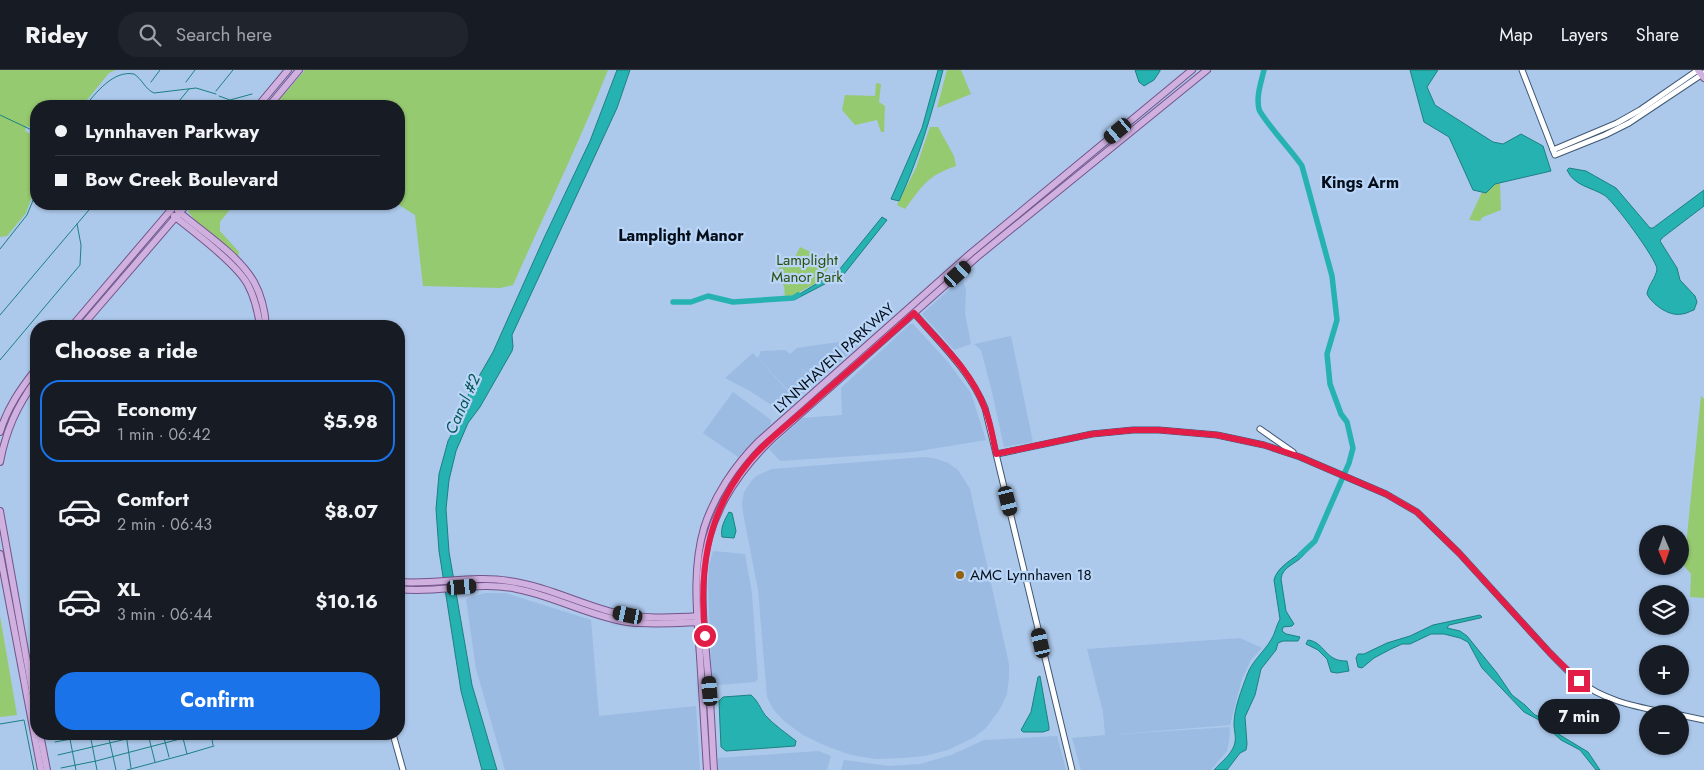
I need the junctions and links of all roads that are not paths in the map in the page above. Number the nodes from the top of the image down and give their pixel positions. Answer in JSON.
{"nodes":[{"id":1,"x":288,"y":70,"type":"edge"},
{"id":2,"x":300,"y":70,"type":"edge"},
{"id":3,"x":1192,"y":70,"type":"edge"},
{"id":4,"x":1207,"y":70,"type":"edge"},
{"id":5,"x":1522,"y":70,"type":"edge"},
{"id":6,"x":1702,"y":74,"type":"edge"},
{"id":7,"x":263,"y":100,"type":"edge"},
{"id":8,"x":274,"y":100,"type":"edge"},
{"id":9,"x":1554,"y":152,"type":"junction"},
{"id":10,"x":171,"y":210,"type":"edge"},
{"id":11,"x":174,"y":210,"type":"edge"},
{"id":12,"x":182,"y":210,"type":"edge"},
{"id":13,"x":178,"y":215,"type":"junction"},
{"id":14,"x":914,"y":313,"type":"junction"},
{"id":15,"x":77,"y":320,"type":"edge"},
{"id":16,"x":87,"y":320,"type":"edge"},
{"id":17,"x":259,"y":320,"type":"edge"},
{"id":18,"x":265,"y":320,"type":"edge"},
{"id":19,"x":30,"y":377,"type":"edge"},
{"id":20,"x":30,"y":389,"type":"edge"},
{"id":21,"x":1260,"y":429,"type":"dead end"},
{"id":22,"x":0,"y":432,"type":"edge"},
{"id":23,"x":996,"y":454,"type":"junction"},
{"id":24,"x":1300,"y":457,"type":"junction"},
{"id":25,"x":0,"y":462,"type":"edge"},
{"id":26,"x":0,"y":511,"type":"edge"},
{"id":27,"x":0,"y":554,"type":"edge"},
{"id":28,"x":405,"y":583,"type":"edge"},
{"id":29,"x":438,"y":586,"type":"junction"},
{"id":30,"x":405,"y":589,"type":"edge"},
{"id":31,"x":13,"y":604,"type":"junction"},
{"id":32,"x":700,"y":619,"type":"junction"},
{"id":33,"x":30,"y":684,"type":"edge"},
{"id":34,"x":30,"y":705,"type":"edge"},
{"id":35,"x":1639,"y":706,"type":"edge"},
{"id":36,"x":1689,"y":717,"type":"edge"},
{"id":37,"x":1704,"y":720,"type":"edge"},
{"id":38,"x":36,"y":740,"type":"edge"},
{"id":39,"x":41,"y":740,"type":"edge"},
{"id":40,"x":395,"y":740,"type":"edge"},
{"id":41,"x":41,"y":770,"type":"edge"},
{"id":42,"x":47,"y":770,"type":"edge"},
{"id":43,"x":403,"y":770,"type":"edge"},
{"id":44,"x":707,"y":770,"type":"edge"},
{"id":45,"x":714,"y":770,"type":"edge"},
{"id":46,"x":1072,"y":770,"type":"edge"}],
"edges":[{"from":1,"to":7,"type":"main road"},
{"from":2,"to":8,"type":"main road"},
{"from":3,"to":32,"type":"main road","name":"LYNNHAVEN PARKWAY"},
{"from":4,"to":14,"type":"main road","name":"LYNNHAVEN PARKWAY"},
{"from":5,"to":9,"type":"street"},
{"from":6,"to":9,"type":"street"},
{"from":6,"to":9,"type":"street"},
{"from":10,"to":15,"type":"main road"},
{"from":11,"to":13,"type":"main road"},
{"from":12,"to":13,"type":"main road"},
{"from":13,"to":16,"type":"main road"},
{"from":13,"to":17,"type":"main road"},
{"from":13,"to":18,"type":"main road"},
{"from":14,"to":23,"type":"street"},
{"from":14,"to":32,"type":"main road","name":"LYNNHAVEN PARKWAY"},
{"from":19,"to":22,"type":"main road"},
{"from":20,"to":25,"type":"main road"},
{"from":21,"to":24,"type":"street"},
{"from":23,"to":24,"type":"street"},
{"from":23,"to":46,"type":"street"},
{"from":24,"to":35,"type":"street"},
{"from":26,"to":31,"type":"main road"},
{"from":27,"to":31,"type":"main road"},
{"from":28,"to":29,"type":"main road"},
{"from":29,"to":30,"type":"main road"},
{"from":29,"to":32,"type":"main road"},
{"from":31,"to":33,"type":"main road"},
{"from":31,"to":34,"type":"main road"},
{"from":32,"to":44,"type":"main road","name":"LYNNHAVEN PARKWAY"},
{"from":32,"to":45,"type":"main road","name":"LYNNHAVEN PARKWAY"},
{"from":36,"to":37,"type":"street"},
{"from":38,"to":41,"type":"main road"},
{"from":39,"to":42,"type":"main road"},
{"from":40,"to":43,"type":"street"}]}
